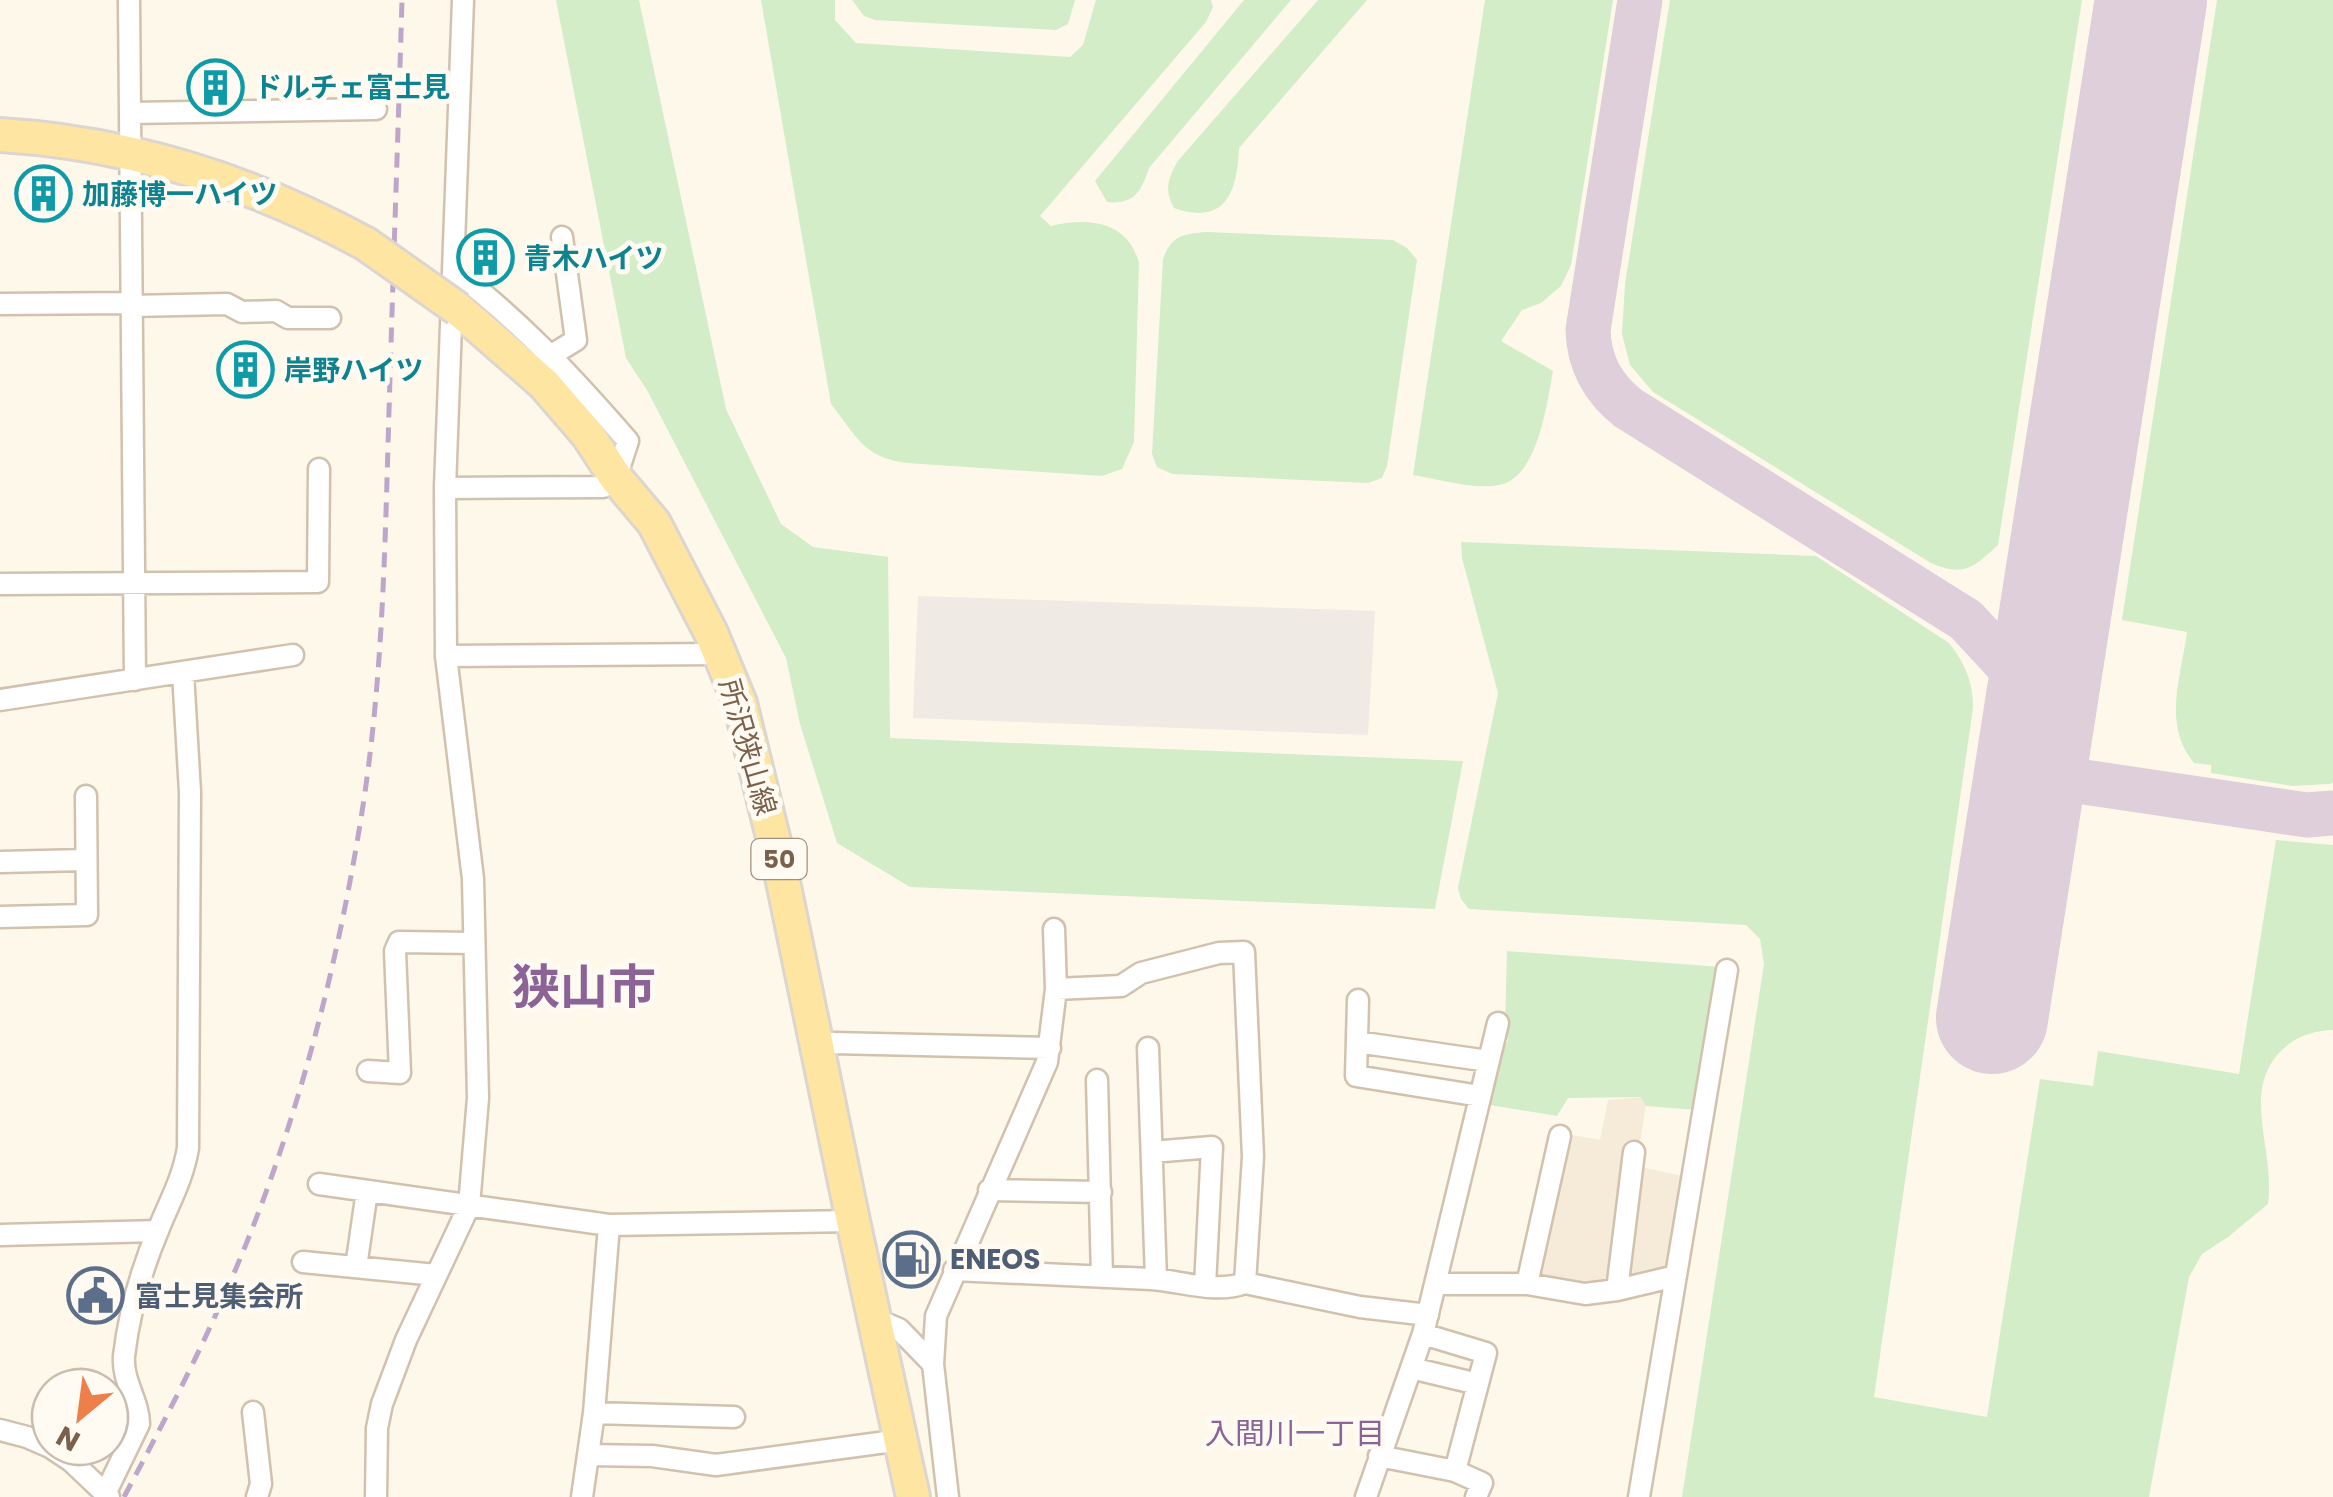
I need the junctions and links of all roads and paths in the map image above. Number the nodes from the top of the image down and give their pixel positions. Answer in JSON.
{"nodes":[{"id":1,"x":129,"y":0,"type":"edge"},
{"id":2,"x":463,"y":0,"type":"edge"},
{"id":3,"x":376,"y":109,"type":"dead end"},
{"id":4,"x":130,"y":113,"type":"junction"},
{"id":5,"x":0,"y":134,"type":"edge"},
{"id":6,"x":130,"y":152,"type":"junction"},
{"id":7,"x":562,"y":237,"type":"dead end"},
{"id":8,"x":453,"y":270,"type":"junction"},
{"id":9,"x":0,"y":304,"type":"edge"},
{"id":10,"x":131,"y":304,"type":"junction"},
{"id":11,"x":330,"y":318,"type":"dead end"},
{"id":12,"x":550,"y":356,"type":"junction"},
{"id":13,"x":319,"y":469,"type":"dead end"},
{"id":14,"x":616,"y":478,"type":"junction"},
{"id":15,"x":445,"y":488,"type":"junction"},
{"id":16,"x":0,"y":584,"type":"edge"},
{"id":17,"x":134,"y":584,"type":"junction"},
{"id":18,"x":719,"y":654,"type":"junction"},
{"id":19,"x":293,"y":655,"type":"dead end"},
{"id":20,"x":446,"y":656,"type":"junction"},
{"id":21,"x":183,"y":673,"type":"junction"},
{"id":22,"x":135,"y":680,"type":"junction"},
{"id":23,"x":0,"y":700,"type":"edge"},
{"id":24,"x":86,"y":796,"type":"dead end"},
{"id":25,"x":86,"y":860,"type":"junction"},
{"id":26,"x":0,"y":862,"type":"edge"},
{"id":27,"x":0,"y":917,"type":"edge"},
{"id":28,"x":1054,"y":929,"type":"dead end"},
{"id":29,"x":474,"y":944,"type":"junction"},
{"id":30,"x":1727,"y":970,"type":"dead end"},
{"id":31,"x":1056,"y":988,"type":"junction"},
{"id":32,"x":1358,"y":1000,"type":"dead end"},
{"id":33,"x":1498,"y":1023,"type":"dead end"},
{"id":34,"x":1357,"y":1042,"type":"junction"},
{"id":35,"x":818,"y":1046,"type":"junction"},
{"id":36,"x":1050,"y":1048,"type":"junction"},
{"id":37,"x":1148,"y":1048,"type":"dead end"},
{"id":38,"x":1488,"y":1061,"type":"junction"},
{"id":39,"x":368,"y":1071,"type":"dead end"},
{"id":40,"x":1097,"y":1080,"type":"dead end"},
{"id":41,"x":1480,"y":1096,"type":"junction"},
{"id":42,"x":1560,"y":1136,"type":"dead end"},
{"id":43,"x":1152,"y":1152,"type":"junction"},
{"id":44,"x":1634,"y":1152,"type":"dead end"},
{"id":45,"x":320,"y":1184,"type":"dead end"},
{"id":46,"x":988,"y":1190,"type":"junction"},
{"id":47,"x":367,"y":1191,"type":"junction"},
{"id":48,"x":1101,"y":1192,"type":"junction"},
{"id":49,"x":469,"y":1206,"type":"junction"},
{"id":50,"x":852,"y":1221,"type":"junction"},
{"id":51,"x":609,"y":1225,"type":"junction"},
{"id":52,"x":158,"y":1231,"type":"junction"},
{"id":53,"x":0,"y":1235,"type":"edge"},
{"id":54,"x":302,"y":1262,"type":"dead end"},
{"id":55,"x":356,"y":1267,"type":"junction"},
{"id":56,"x":954,"y":1270,"type":"junction"},
{"id":57,"x":436,"y":1275,"type":"junction"},
{"id":58,"x":1676,"y":1276,"type":"junction"},
{"id":59,"x":1102,"y":1277,"type":"junction"},
{"id":60,"x":1156,"y":1279,"type":"junction"},
{"id":61,"x":1245,"y":1283,"type":"junction"},
{"id":62,"x":1436,"y":1284,"type":"junction"},
{"id":63,"x":1527,"y":1284,"type":"junction"},
{"id":64,"x":1204,"y":1286,"type":"junction"},
{"id":65,"x":1616,"y":1290,"type":"junction"},
{"id":66,"x":875,"y":1319,"type":"junction"},
{"id":67,"x":1425,"y":1324,"type":"junction"},
{"id":68,"x":934,"y":1364,"type":"junction"},
{"id":69,"x":1411,"y":1368,"type":"junction"},
{"id":70,"x":1478,"y":1384,"type":"junction"},
{"id":71,"x":254,"y":1412,"type":"dead end"},
{"id":72,"x":594,"y":1414,"type":"junction"},
{"id":73,"x":734,"y":1418,"type":"dead end"},
{"id":74,"x":0,"y":1430,"type":"edge"},
{"id":75,"x":30,"y":1437,"type":"edge"},
{"id":76,"x":901,"y":1440,"type":"junction"},
{"id":77,"x":589,"y":1455,"type":"junction"},
{"id":78,"x":1379,"y":1456,"type":"junction"},
{"id":79,"x":77,"y":1467,"type":"edge"},
{"id":80,"x":1455,"y":1472,"type":"junction"},
{"id":81,"x":107,"y":1495,"type":"edge"},
{"id":82,"x":257,"y":1497,"type":"edge"},
{"id":83,"x":376,"y":1497,"type":"edge"},
{"id":84,"x":582,"y":1497,"type":"edge"},
{"id":85,"x":914,"y":1497,"type":"edge"},
{"id":86,"x":948,"y":1497,"type":"edge"},
{"id":87,"x":1366,"y":1497,"type":"edge"},
{"id":88,"x":1476,"y":1497,"type":"edge"},
{"id":89,"x":1638,"y":1497,"type":"edge"}],
"edges":[{"from":1,"to":4,"type":"street"},
{"from":2,"to":8,"type":"street"},
{"from":3,"to":4,"type":"street"},
{"from":4,"to":6,"type":"street"},
{"from":5,"to":6,"type":"main road","number":"50"},
{"from":6,"to":10,"type":"street"},
{"from":6,"to":14,"type":"main road","name":"所沢狭山線","number":"50","bridge":true},
{"from":7,"to":12,"type":"street"},
{"from":8,"to":12,"type":"street"},
{"from":8,"to":15,"type":"street"},
{"from":9,"to":10,"type":"street"},
{"from":10,"to":11,"type":"street"},
{"from":10,"to":17,"type":"street"},
{"from":12,"to":14,"type":"street"},
{"from":13,"to":17,"type":"street"},
{"from":14,"to":15,"type":"street"},
{"from":14,"to":18,"type":"main road","name":"所沢狭山線","number":"50"},
{"from":15,"to":20,"type":"street"},
{"from":16,"to":17,"type":"street"},
{"from":17,"to":22,"type":"street"},
{"from":18,"to":20,"type":"street"},
{"from":18,"to":35,"type":"main road","name":"所沢狭山線","number":"50"},
{"from":19,"to":21,"type":"street"},
{"from":20,"to":29,"type":"street"},
{"from":21,"to":22,"type":"street"},
{"from":21,"to":52,"type":"street"},
{"from":22,"to":23,"type":"street"},
{"from":24,"to":25,"type":"street"},
{"from":25,"to":26,"type":"street"},
{"from":25,"to":27,"type":"street"},
{"from":28,"to":31,"type":"street"},
{"from":29,"to":39,"type":"street"},
{"from":29,"to":49,"type":"street"},
{"from":30,"to":58,"type":"street"},
{"from":31,"to":36,"type":"street"},
{"from":31,"to":61,"type":"street"},
{"from":32,"to":34,"type":"street"},
{"from":33,"to":38,"type":"street"},
{"from":34,"to":38,"type":"street"},
{"from":34,"to":41,"type":"street"},
{"from":35,"to":36,"type":"street"},
{"from":35,"to":50,"type":"main road","name":"所沢狭山線","number":"50"},
{"from":36,"to":46,"type":"street"},
{"from":37,"to":43,"type":"street"},
{"from":38,"to":41,"type":"street"},
{"from":40,"to":48,"type":"street"},
{"from":41,"to":62,"type":"street"},
{"from":42,"to":63,"type":"street"},
{"from":43,"to":60,"type":"street"},
{"from":43,"to":64,"type":"street"},
{"from":44,"to":65,"type":"street"},
{"from":45,"to":47,"type":"street"},
{"from":46,"to":48,"type":"street"},
{"from":46,"to":56,"type":"street"},
{"from":47,"to":49,"type":"street"},
{"from":47,"to":55,"type":"street"},
{"from":48,"to":59,"type":"street"},
{"from":49,"to":51,"type":"street"},
{"from":49,"to":57,"type":"street"},
{"from":50,"to":51,"type":"street"},
{"from":50,"to":66,"type":"main road","name":"所沢狭山線","number":"50"},
{"from":51,"to":72,"type":"street"},
{"from":52,"to":53,"type":"street"},
{"from":52,"to":81,"type":"street"},
{"from":54,"to":55,"type":"street"},
{"from":55,"to":57,"type":"street"},
{"from":56,"to":59,"type":"street"},
{"from":56,"to":68,"type":"street"},
{"from":57,"to":83,"type":"street"},
{"from":58,"to":65,"type":"street"},
{"from":58,"to":89,"type":"street"},
{"from":59,"to":60,"type":"street"},
{"from":60,"to":64,"type":"street"},
{"from":61,"to":64,"type":"street"},
{"from":61,"to":67,"type":"street"},
{"from":62,"to":63,"type":"street"},
{"from":62,"to":67,"type":"street"},
{"from":63,"to":65,"type":"street"},
{"from":66,"to":68,"type":"street"},
{"from":66,"to":76,"type":"main road","name":"所沢狭山線","number":"50"},
{"from":67,"to":69,"type":"street"},
{"from":67,"to":70,"type":"street"},
{"from":68,"to":86,"type":"street"},
{"from":69,"to":70,"type":"street"},
{"from":69,"to":78,"type":"street"},
{"from":70,"to":80,"type":"street"},
{"from":71,"to":82,"type":"street"},
{"from":72,"to":73,"type":"street"},
{"from":72,"to":77,"type":"street"},
{"from":74,"to":75,"type":"street"},
{"from":76,"to":77,"type":"street"},
{"from":76,"to":85,"type":"main road","name":"所沢狭山線","number":"50"},
{"from":77,"to":84,"type":"street"},
{"from":78,"to":80,"type":"street"},
{"from":78,"to":87,"type":"street"},
{"from":79,"to":81,"type":"street"},
{"from":80,"to":88,"type":"street"}]}
